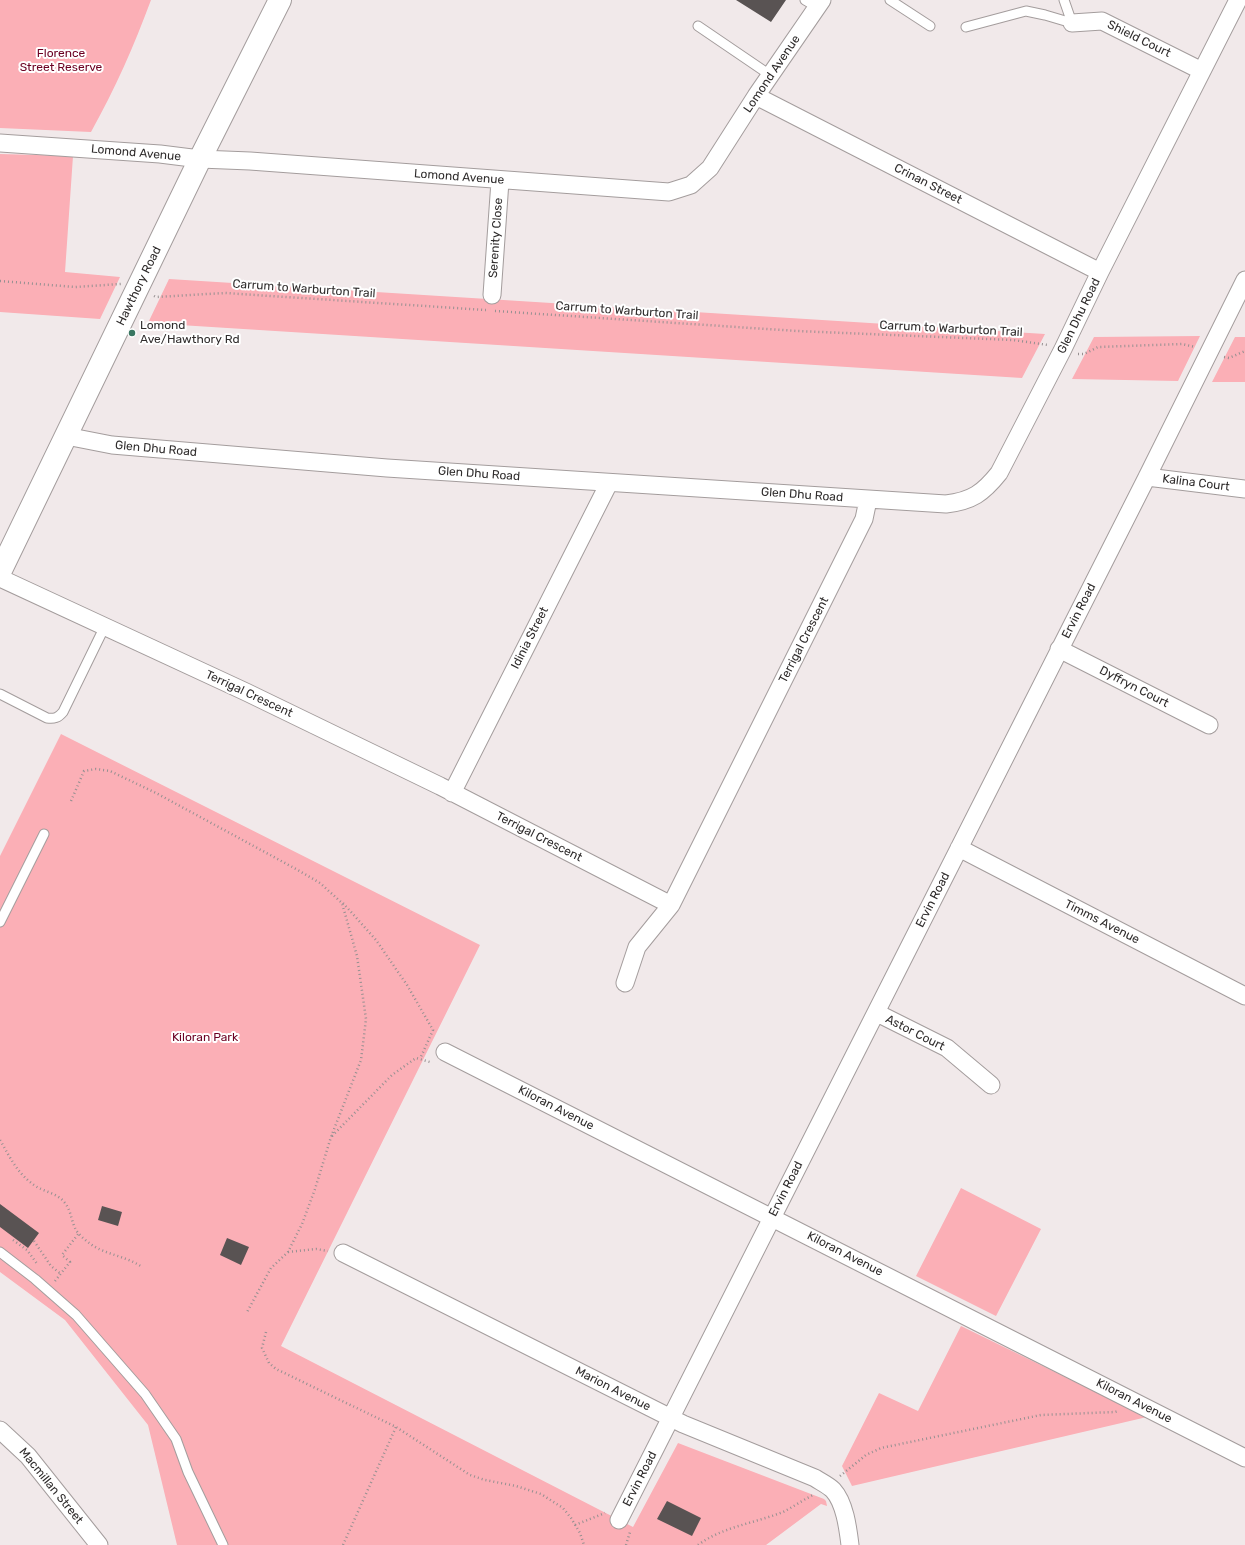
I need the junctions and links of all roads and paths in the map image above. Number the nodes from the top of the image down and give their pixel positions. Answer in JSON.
{"nodes":[{"id":1,"x":280,"y":0,"type":"edge"},
{"id":2,"x":890,"y":0,"type":"edge"},
{"id":3,"x":1064,"y":0,"type":"edge"},
{"id":4,"x":1238,"y":0,"type":"edge"},
{"id":5,"x":815,"y":2,"type":"edge"},
{"id":6,"x":1072,"y":23,"type":"junction"},
{"id":7,"x":698,"y":26,"type":"dead end"},
{"id":8,"x":930,"y":26,"type":"dead end"},
{"id":9,"x":966,"y":27,"type":"dead end"},
{"id":10,"x":1202,"y":71,"type":"junction"},
{"id":11,"x":770,"y":75,"type":"junction"},
{"id":12,"x":756,"y":96,"type":"junction"},
{"id":13,"x":0,"y":143,"type":"edge"},
{"id":14,"x":200,"y":159,"type":"junction"},
{"id":15,"x":500,"y":180,"type":"junction"},
{"id":16,"x":1100,"y":272,"type":"junction"},
{"id":17,"x":1245,"y":280,"type":"edge"},
{"id":18,"x":0,"y":281,"type":"edge"},
{"id":19,"x":75,"y":287,"type":"dead end"},
{"id":20,"x":190,"y":296,"type":"dead end"},
{"id":21,"x":491,"y":306,"type":"junction"},
{"id":22,"x":1182,"y":344,"type":"dead end"},
{"id":23,"x":1063,"y":349,"type":"junction"},
{"id":24,"x":1084,"y":354,"type":"dead end"},
{"id":25,"x":66,"y":436,"type":"junction"},
{"id":26,"x":1147,"y":477,"type":"junction"},
{"id":27,"x":609,"y":483,"type":"junction"},
{"id":28,"x":1245,"y":489,"type":"edge"},
{"id":29,"x":868,"y":500,"type":"junction"},
{"id":30,"x":0,"y":572,"type":"edge"},
{"id":31,"x":0,"y":578,"type":"edge"},
{"id":32,"x":105,"y":626,"type":"junction"},
{"id":33,"x":1060,"y":649,"type":"junction"},
{"id":34,"x":0,"y":694,"type":"edge"},
{"id":35,"x":1209,"y":725,"type":"dead end"},
{"id":36,"x":452,"y":793,"type":"junction"},
{"id":37,"x":71,"y":801,"type":"dead end"},
{"id":38,"x":44,"y":834,"type":"dead end"},
{"id":39,"x":959,"y":848,"type":"junction"},
{"id":40,"x":342,"y":903,"type":"junction"},
{"id":41,"x":671,"y":905,"type":"junction"},
{"id":42,"x":0,"y":922,"type":"edge"},
{"id":43,"x":625,"y":983,"type":"dead end"},
{"id":44,"x":1245,"y":996,"type":"edge"},
{"id":45,"x":877,"y":1013,"type":"junction"},
{"id":46,"x":445,"y":1052,"type":"dead end"},
{"id":47,"x":420,"y":1059,"type":"junction"},
{"id":48,"x":430,"y":1062,"type":"dead end"},
{"id":49,"x":990,"y":1085,"type":"dead end"},
{"id":50,"x":331,"y":1137,"type":"junction"},
{"id":51,"x":0,"y":1140,"type":"edge"},
{"id":52,"x":772,"y":1217,"type":"junction"},
{"id":53,"x":79,"y":1233,"type":"junction"},
{"id":54,"x":13,"y":1240,"type":"dead end"},
{"id":55,"x":34,"y":1241,"type":"dead end"},
{"id":56,"x":0,"y":1252,"type":"edge"},
{"id":57,"x":288,"y":1252,"type":"junction"},
{"id":58,"x":335,"y":1255,"type":"joint"},
{"id":59,"x":142,"y":1266,"type":"dead end"},
{"id":60,"x":40,"y":1268,"type":"dead end"},
{"id":61,"x":61,"y":1274,"type":"junction"},
{"id":62,"x":54,"y":1282,"type":"dead end"},
{"id":63,"x":247,"y":1312,"type":"dead end"},
{"id":64,"x":266,"y":1332,"type":"dead end"},
{"id":65,"x":1129,"y":1399,"type":"junction"},
{"id":66,"x":671,"y":1418,"type":"junction"},
{"id":67,"x":396,"y":1427,"type":"junction"},
{"id":68,"x":0,"y":1430,"type":"edge"},
{"id":69,"x":1245,"y":1458,"type":"edge"},
{"id":70,"x":828,"y":1486,"type":"junction"},
{"id":71,"x":613,"y":1516,"type":"joint"},
{"id":72,"x":575,"y":1525,"type":"junction"},
{"id":73,"x":99,"y":1545,"type":"edge"},
{"id":74,"x":223,"y":1545,"type":"edge"},
{"id":75,"x":343,"y":1545,"type":"edge"},
{"id":76,"x":584,"y":1545,"type":"edge"},
{"id":77,"x":698,"y":1545,"type":"edge"},
{"id":78,"x":850,"y":1545,"type":"edge"}],
"edges":[{"from":1,"to":14,"type":"main road","name":"Hawthory Road"},
{"from":2,"to":8,"type":"lane"},
{"from":3,"to":6,"type":"lane"},
{"from":4,"to":10,"type":"street","name":"Glen Dhu Road"},
{"from":5,"to":11,"type":"street","name":"Lomond Avenue"},
{"from":6,"to":9,"type":"lane"},
{"from":6,"to":10,"type":"street","name":"Shield Court"},
{"from":7,"to":11,"type":"lane"},
{"from":10,"to":16,"type":"street","name":"Glen Dhu Road"},
{"from":11,"to":12,"type":"street","name":"Lomond Avenue"},
{"from":12,"to":15,"type":"street","name":"Lomond Avenue"},
{"from":12,"to":16,"type":"street","name":"Crinan Street"},
{"from":13,"to":14,"type":"street","name":"Lomond Avenue"},
{"from":14,"to":15,"type":"street","name":"Lomond Avenue"},
{"from":14,"to":25,"type":"main road","name":"Hawthory Road"},
{"from":15,"to":21,"type":"street","name":"Serenity Close"},
{"from":16,"to":23,"type":"street","name":"Glen Dhu Road"},
{"from":17,"to":26,"type":"street","name":"Ervin Road"},
{"from":18,"to":19,"type":"path"},
{"from":20,"to":21,"type":"path","name":"Carrum to Warburton Trail"},
{"from":21,"to":23,"type":"path","name":"Carrum to Warburton Trail"},
{"from":22,"to":24,"type":"path"},
{"from":23,"to":29,"type":"street","name":"Glen Dhu Road"},
{"from":25,"to":27,"type":"street","name":"Glen Dhu Road"},
{"from":25,"to":30,"type":"main road","name":"Hawthory Road"},
{"from":26,"to":28,"type":"street","name":"Kalina Court"},
{"from":26,"to":33,"type":"street","name":"Ervin Road"},
{"from":27,"to":29,"type":"street","name":"Glen Dhu Road"},
{"from":27,"to":36,"type":"street","name":"Idinia Street"},
{"from":29,"to":41,"type":"street","name":"Terrigal Crescent"},
{"from":31,"to":32,"type":"street","name":"Terrigal Crescent"},
{"from":32,"to":34,"type":"lane"},
{"from":32,"to":36,"type":"street","name":"Terrigal Crescent"},
{"from":33,"to":35,"type":"street","name":"Dyffryn Court"},
{"from":33,"to":39,"type":"street","name":"Ervin Road"},
{"from":36,"to":41,"type":"street","name":"Terrigal Crescent"},
{"from":37,"to":40,"type":"path"},
{"from":38,"to":42,"type":"lane"},
{"from":39,"to":44,"type":"street","name":"Timms Avenue"},
{"from":39,"to":45,"type":"street","name":"Ervin Road"},
{"from":40,"to":47,"type":"path"},
{"from":40,"to":50,"type":"path"},
{"from":41,"to":43,"type":"street"},
{"from":45,"to":49,"type":"street","name":"Astor Court"},
{"from":45,"to":52,"type":"street","name":"Ervin Road"},
{"from":46,"to":52,"type":"street","name":"Kiloran Avenue"},
{"from":47,"to":48,"type":"path"},
{"from":47,"to":50,"type":"path"},
{"from":50,"to":57,"type":"path"},
{"from":51,"to":53,"type":"path"},
{"from":52,"to":65,"type":"street","name":"Kiloran Avenue"},
{"from":52,"to":66,"type":"street","name":"Ervin Road"},
{"from":53,"to":59,"type":"path"},
{"from":53,"to":61,"type":"path"},
{"from":54,"to":60,"type":"path"},
{"from":55,"to":61,"type":"path"},
{"from":56,"to":74,"type":"lane"},
{"from":57,"to":58,"type":"path"},
{"from":57,"to":63,"type":"path"},
{"from":58,"to":66,"type":"street","name":"Marion Avenue"},
{"from":61,"to":62,"type":"path"},
{"from":64,"to":67,"type":"path"},
{"from":65,"to":69,"type":"street","name":"Kiloran Avenue"},
{"from":65,"to":70,"type":"path"},
{"from":66,"to":70,"type":"street","name":"Marion Avenue"},
{"from":66,"to":71,"type":"street","name":"Ervin Road"},
{"from":67,"to":72,"type":"path"},
{"from":67,"to":75,"type":"path"},
{"from":68,"to":73,"type":"street","name":"Macmillan Street"},
{"from":70,"to":77,"type":"path"},
{"from":70,"to":78,"type":"street","name":"Marion Avenue"},
{"from":71,"to":72,"type":"path"},
{"from":72,"to":76,"type":"path"}]}
